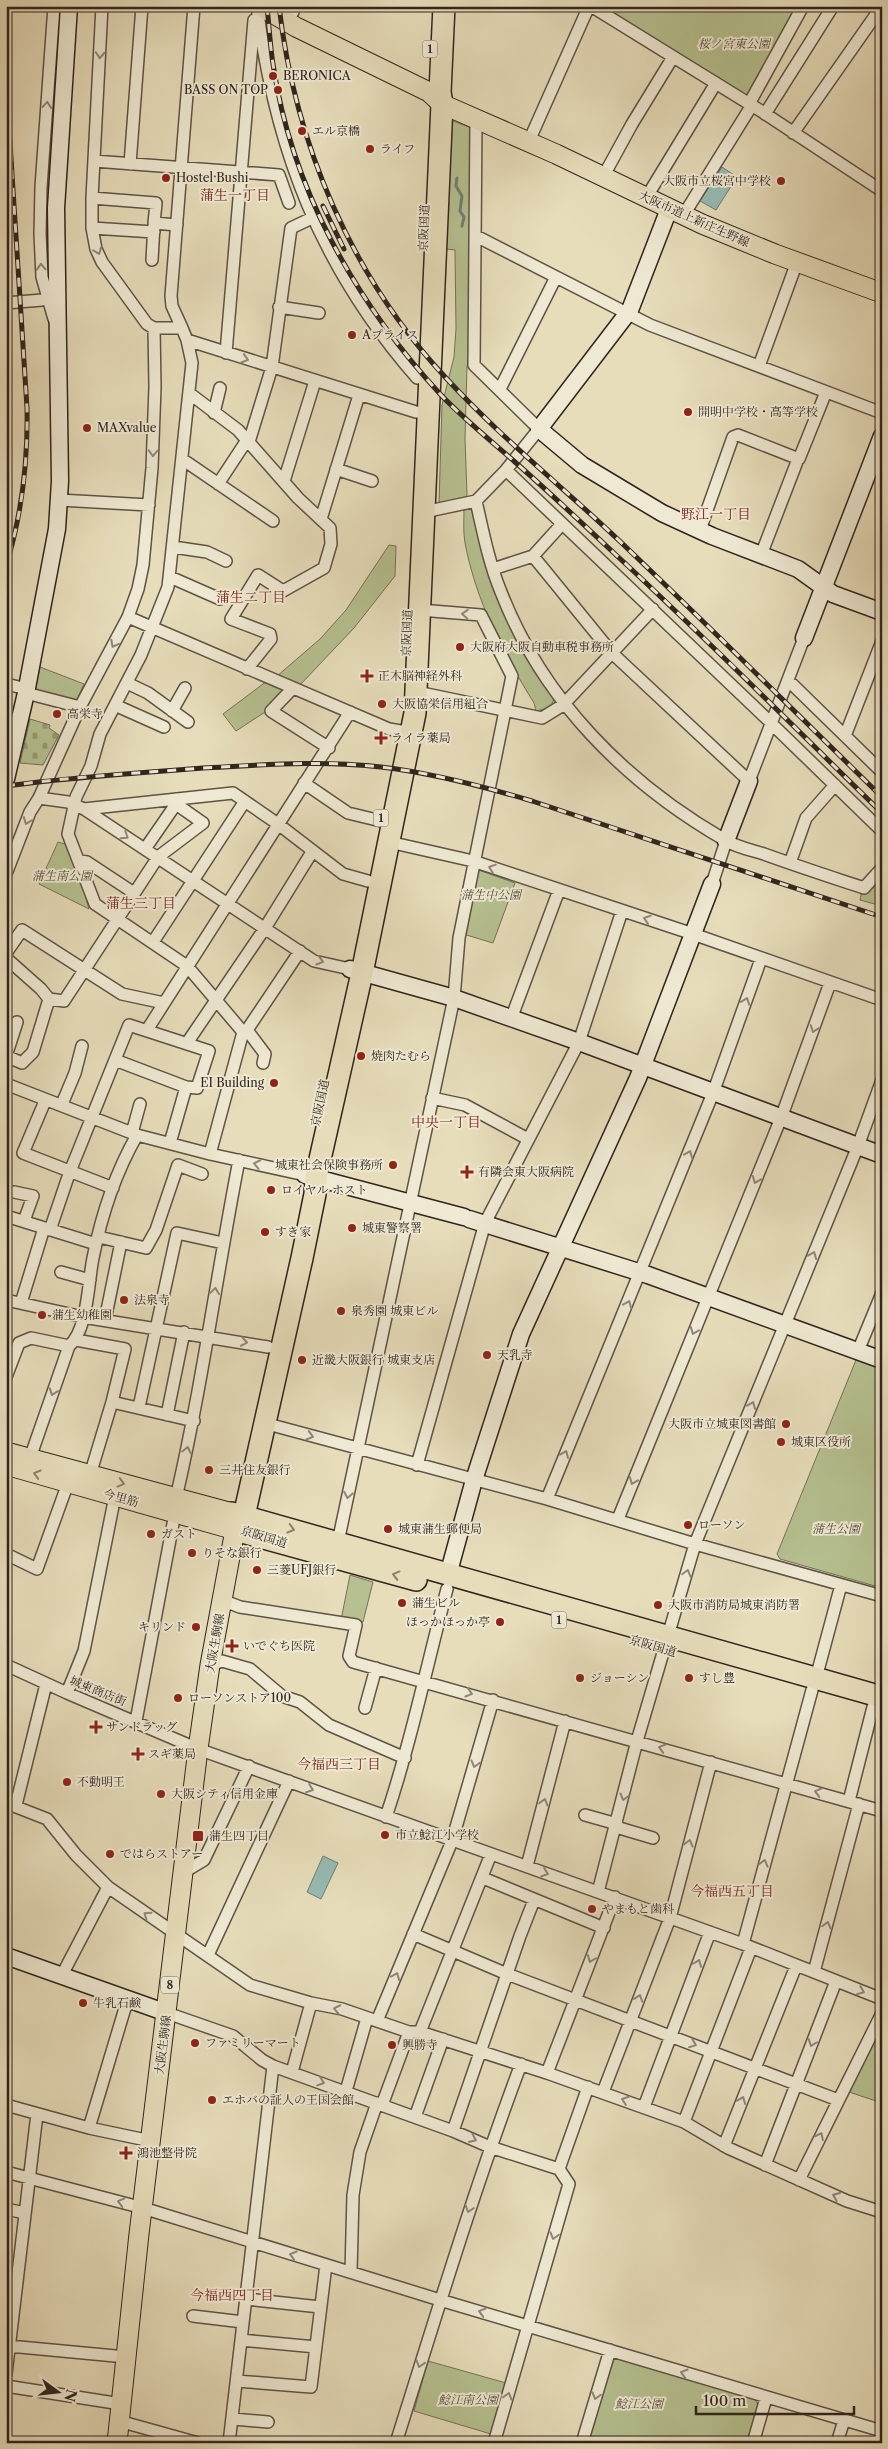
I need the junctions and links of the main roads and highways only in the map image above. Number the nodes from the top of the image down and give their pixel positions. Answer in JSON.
{"nodes":[{"id":1,"x":258,"y":6,"type":"edge"},
{"id":2,"x":432,"y":6,"type":"edge"},
{"id":3,"x":444,"y":6,"type":"edge"},
{"id":4,"x":437,"y":96,"type":"junction"},
{"id":5,"x":512,"y":134,"type":"junction"},
{"id":6,"x":882,"y":293,"type":"edge"},
{"id":7,"x":406,"y":732,"type":"junction"},
{"id":8,"x":356,"y":971,"type":"junction"},
{"id":9,"x":310,"y":1176,"type":"junction"},
{"id":10,"x":6,"y":1452,"type":"edge"},
{"id":11,"x":6,"y":1465,"type":"edge"},
{"id":12,"x":175,"y":1506,"type":"junction"},
{"id":13,"x":237,"y":1520,"type":"junction"},
{"id":14,"x":447,"y":1582,"type":"junction"},
{"id":15,"x":879,"y":1705,"type":"edge"},
{"id":16,"x":117,"y":2443,"type":"edge"}],
"edges":[{"from":1,"to":4,"type":"main road","name":"大阪市道上新庄生野線"},
{"from":2,"to":4,"type":"highway","name":"京阪国道","number":"1"},
{"from":3,"to":4,"type":"highway","name":"京阪国道","number":"1"},
{"from":4,"to":5,"type":"main road","name":"大阪市道上新庄生野線"},
{"from":4,"to":5,"type":"main road","name":"大阪市道上新庄生野線"},
{"from":4,"to":7,"type":"highway","name":"京阪国道","number":"1"},
{"from":4,"to":7,"type":"highway","name":"京阪国道","number":"1"},
{"from":5,"to":6,"type":"main road","name":"大阪市道上新庄生野線"},
{"from":7,"to":8,"type":"highway","name":"京阪国道","number":"1"},
{"from":7,"to":8,"type":"highway","name":"京阪国道","number":"1"},
{"from":8,"to":9,"type":"highway","name":"京阪国道","number":"1"},
{"from":9,"to":13,"type":"highway","name":"京阪国道","number":"1"},
{"from":9,"to":13,"type":"highway","name":"京阪国道","number":"1"},
{"from":10,"to":12,"type":"main road","name":"今里筋","one_way":true},
{"from":12,"to":11,"type":"main road","name":"今里筋","one_way":true},
{"from":12,"to":13,"type":"main road","name":"今里筋"},
{"from":14,"to":13,"type":"highway","name":"京阪国道","number":"1","one_way":true},
{"from":13,"to":14,"type":"highway","name":"京阪国道","number":"1","one_way":true},
{"from":13,"to":16,"type":"main road","name":"大阪生駒線","number":"8"},
{"from":14,"to":15,"type":"highway","name":"京阪国道","number":"1"}]}
